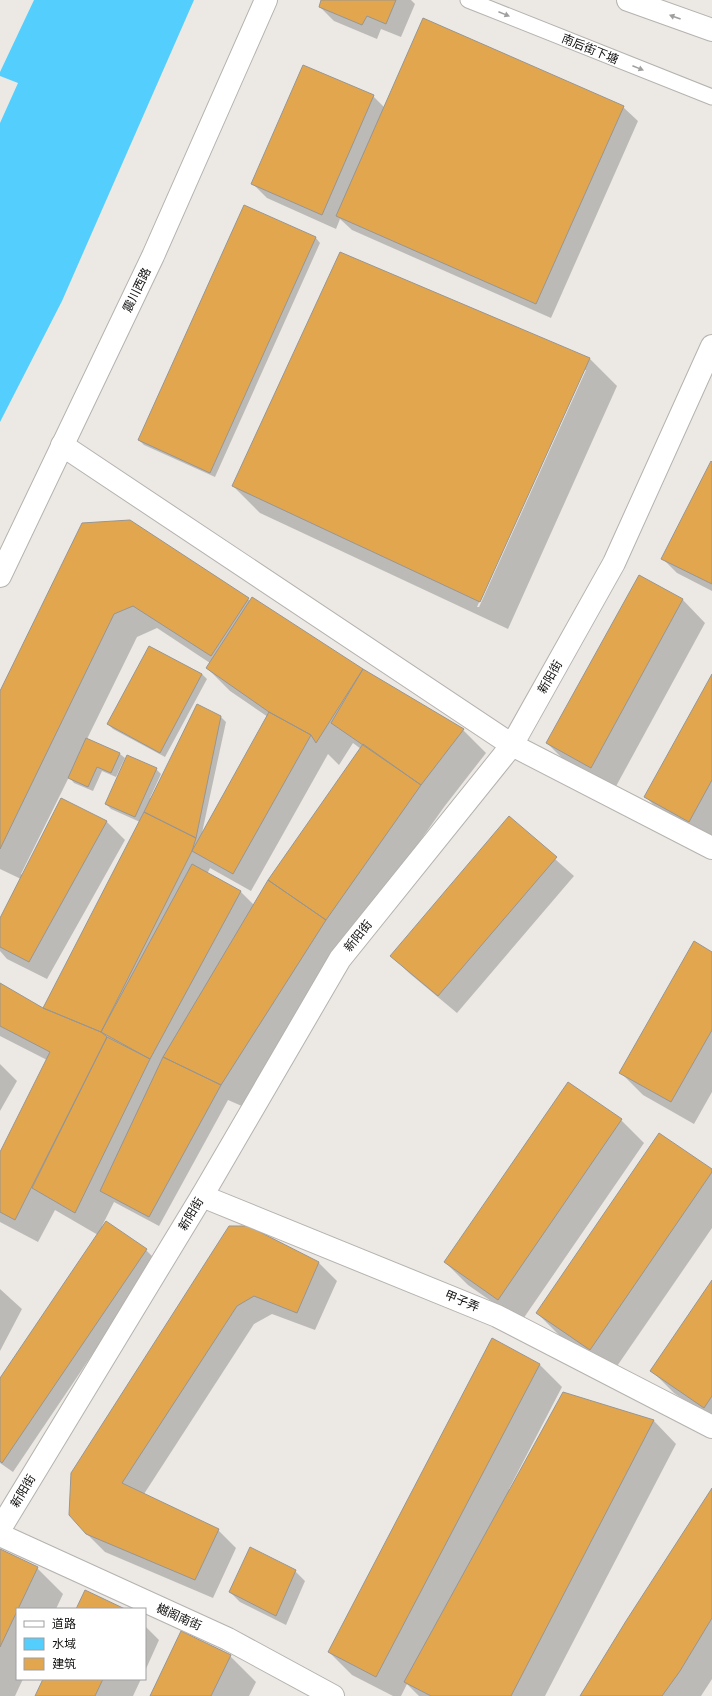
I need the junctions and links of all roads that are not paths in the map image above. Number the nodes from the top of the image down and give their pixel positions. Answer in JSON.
{"nodes":[{"id":1,"x":266,"y":0,"type":"edge"},
{"id":2,"x":468,"y":0,"type":"edge"},
{"id":3,"x":628,"y":0,"type":"edge"},
{"id":4,"x":712,"y":30,"type":"edge"},
{"id":5,"x":712,"y":97,"type":"edge"},
{"id":6,"x":712,"y":346,"type":"edge"},
{"id":7,"x":62,"y":445,"type":"junction"},
{"id":8,"x":0,"y":576,"type":"edge"},
{"id":9,"x":512,"y":745,"type":"junction"},
{"id":10,"x":712,"y":848,"type":"edge"},
{"id":11,"x":202,"y":1196,"type":"junction"},
{"id":12,"x":712,"y":1427,"type":"edge"},
{"id":13,"x":0,"y":1529,"type":"edge"},
{"id":14,"x":0,"y":1535,"type":"edge"},
{"id":15,"x":333,"y":1696,"type":"edge"}],
"edges":[{"from":1,"to":7,"type":"street","name":"震川西路"},
{"from":2,"to":5,"type":"lane","name":"南后街下塘","one_way":true},
{"from":4,"to":3,"type":"street","one_way":true},
{"from":6,"to":9,"type":"street","name":"新阳街"},
{"from":7,"to":8,"type":"street","name":"震川西路"},
{"from":7,"to":9,"type":"street"},
{"from":9,"to":10,"type":"street"},
{"from":9,"to":11,"type":"street","name":"新阳街"},
{"from":11,"to":12,"type":"street","name":"甲子弄"},
{"from":11,"to":13,"type":"street","name":"新阳街"},
{"from":14,"to":15,"type":"street","name":"樾阁南街"}]}
